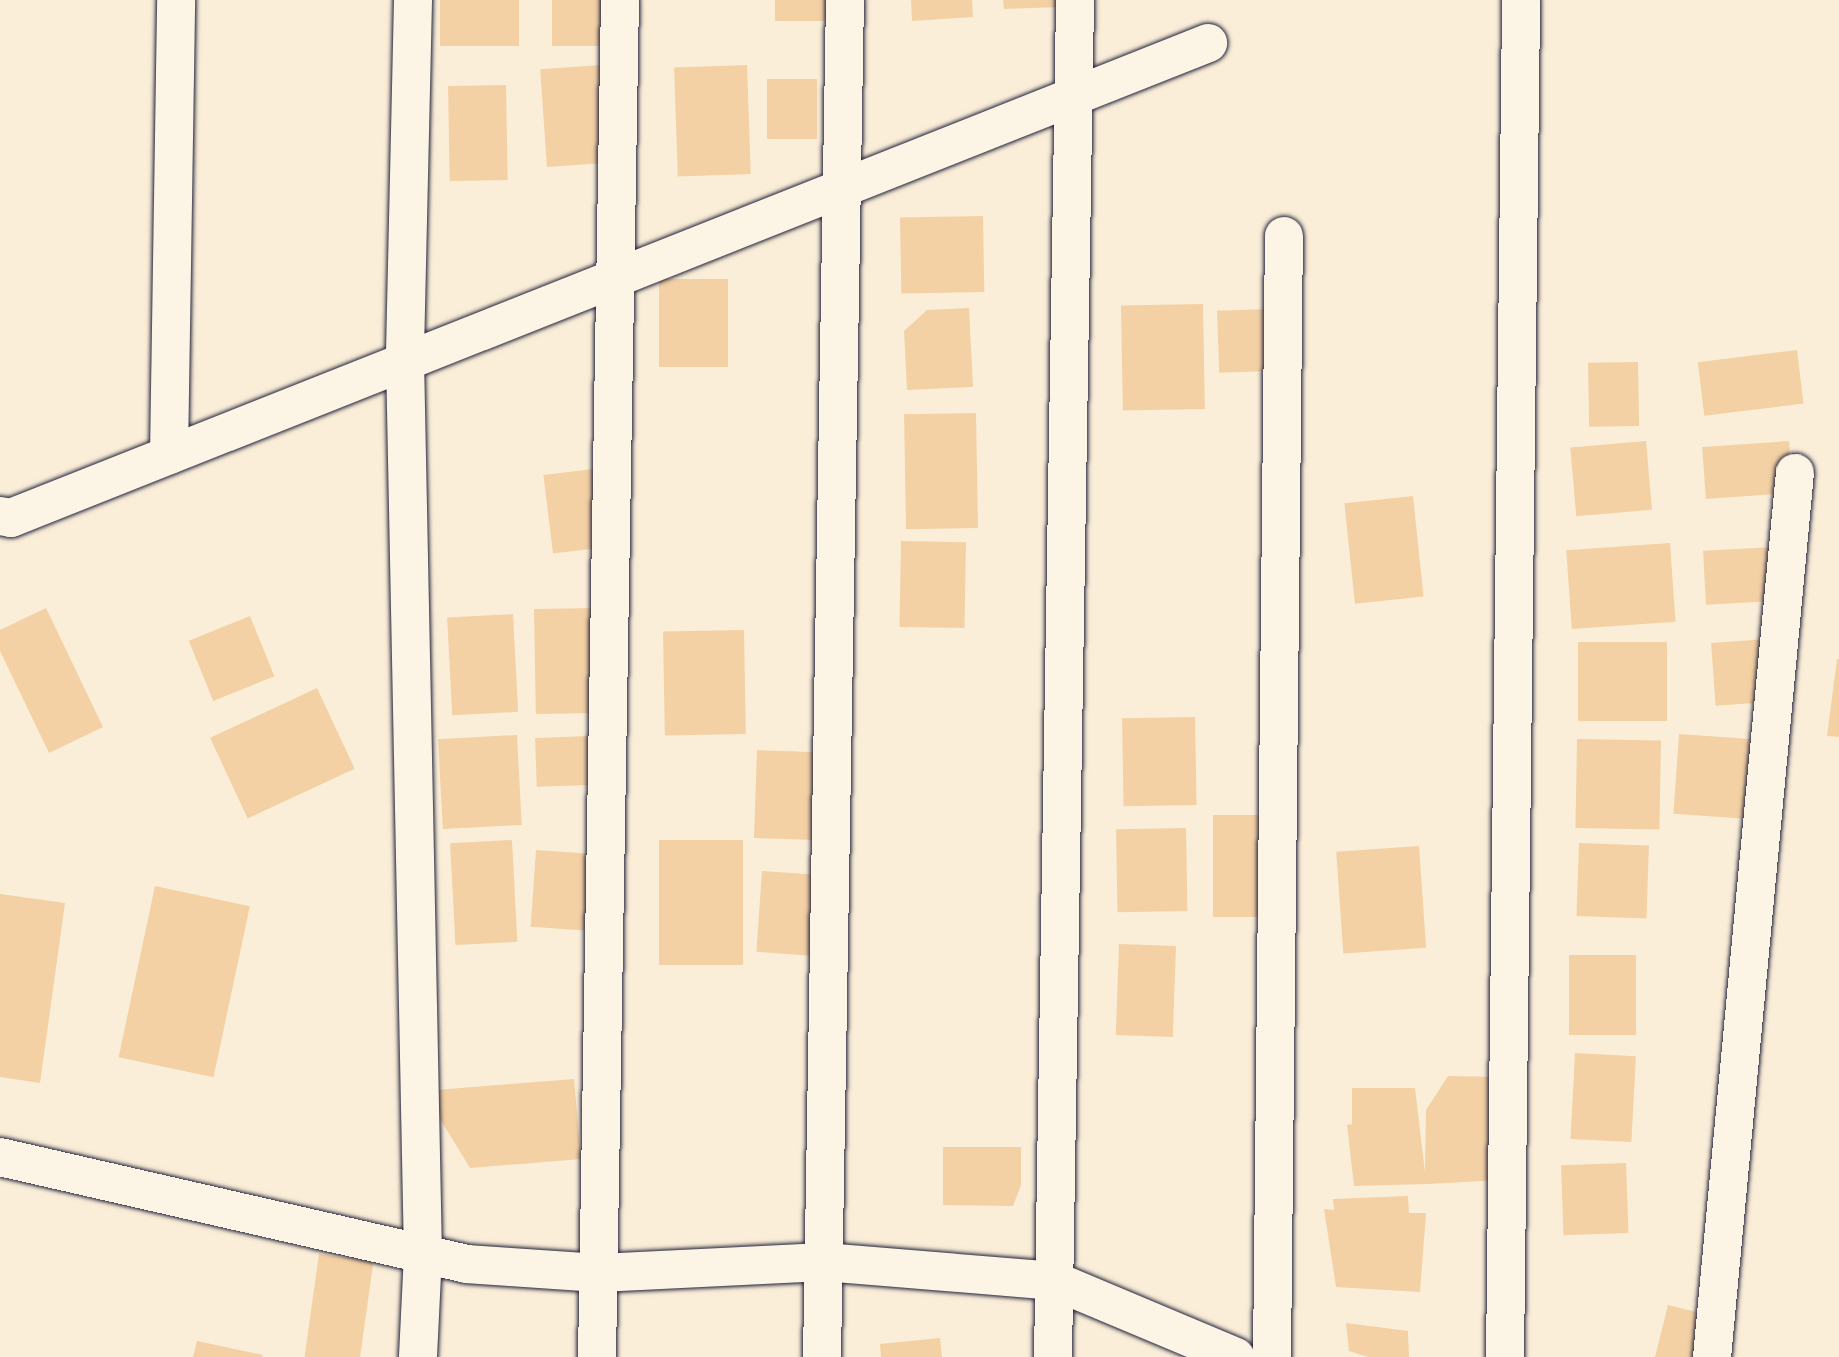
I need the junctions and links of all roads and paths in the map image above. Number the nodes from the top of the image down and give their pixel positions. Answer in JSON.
{"nodes":[{"id":1,"x":176,"y":0,"type":"edge"},
{"id":2,"x":413,"y":0,"type":"edge"},
{"id":3,"x":620,"y":0,"type":"edge"},
{"id":4,"x":846,"y":0,"type":"edge"},
{"id":5,"x":1075,"y":0,"type":"edge"},
{"id":6,"x":1522,"y":0,"type":"edge"},
{"id":7,"x":1208,"y":42,"type":"dead end"},
{"id":8,"x":1073,"y":96,"type":"junction"},
{"id":9,"x":842,"y":189,"type":"junction"},
{"id":10,"x":1284,"y":236,"type":"dead end"},
{"id":11,"x":614,"y":278,"type":"junction"},
{"id":12,"x":405,"y":359,"type":"junction"},
{"id":13,"x":168,"y":455,"type":"junction"},
{"id":14,"x":1795,"y":473,"type":"dead end"},
{"id":15,"x":0,"y":516,"type":"edge"},
{"id":16,"x":0,"y":1157,"type":"edge"},
{"id":17,"x":423,"y":1254,"type":"junction"},
{"id":18,"x":824,"y":1262,"type":"junction"},
{"id":19,"x":599,"y":1273,"type":"junction"},
{"id":20,"x":1055,"y":1282,"type":"junction"},
{"id":21,"x":418,"y":1357,"type":"edge"},
{"id":22,"x":597,"y":1357,"type":"edge"},
{"id":23,"x":822,"y":1357,"type":"edge"},
{"id":24,"x":1053,"y":1357,"type":"edge"},
{"id":25,"x":1236,"y":1357,"type":"edge"},
{"id":26,"x":1272,"y":1357,"type":"edge"},
{"id":27,"x":1506,"y":1357,"type":"edge"},
{"id":28,"x":1712,"y":1357,"type":"edge"}],
"edges":[{"from":1,"to":13,"type":"street"},
{"from":2,"to":12,"type":"street"},
{"from":3,"to":11,"type":"street"},
{"from":4,"to":9,"type":"street"},
{"from":5,"to":8,"type":"street"},
{"from":6,"to":27,"type":"street"},
{"from":7,"to":8,"type":"street"},
{"from":8,"to":9,"type":"street"},
{"from":8,"to":20,"type":"street"},
{"from":9,"to":11,"type":"street"},
{"from":9,"to":18,"type":"street"},
{"from":10,"to":26,"type":"street"},
{"from":11,"to":12,"type":"street"},
{"from":11,"to":19,"type":"street"},
{"from":12,"to":13,"type":"street"},
{"from":12,"to":17,"type":"street"},
{"from":13,"to":15,"type":"street"},
{"from":14,"to":28,"type":"street"},
{"from":16,"to":17,"type":"street"},
{"from":17,"to":19,"type":"street"},
{"from":17,"to":21,"type":"street"},
{"from":18,"to":19,"type":"street"},
{"from":18,"to":20,"type":"street"},
{"from":18,"to":23,"type":"street"},
{"from":19,"to":22,"type":"street"},
{"from":20,"to":24,"type":"street"},
{"from":20,"to":25,"type":"street"}]}
